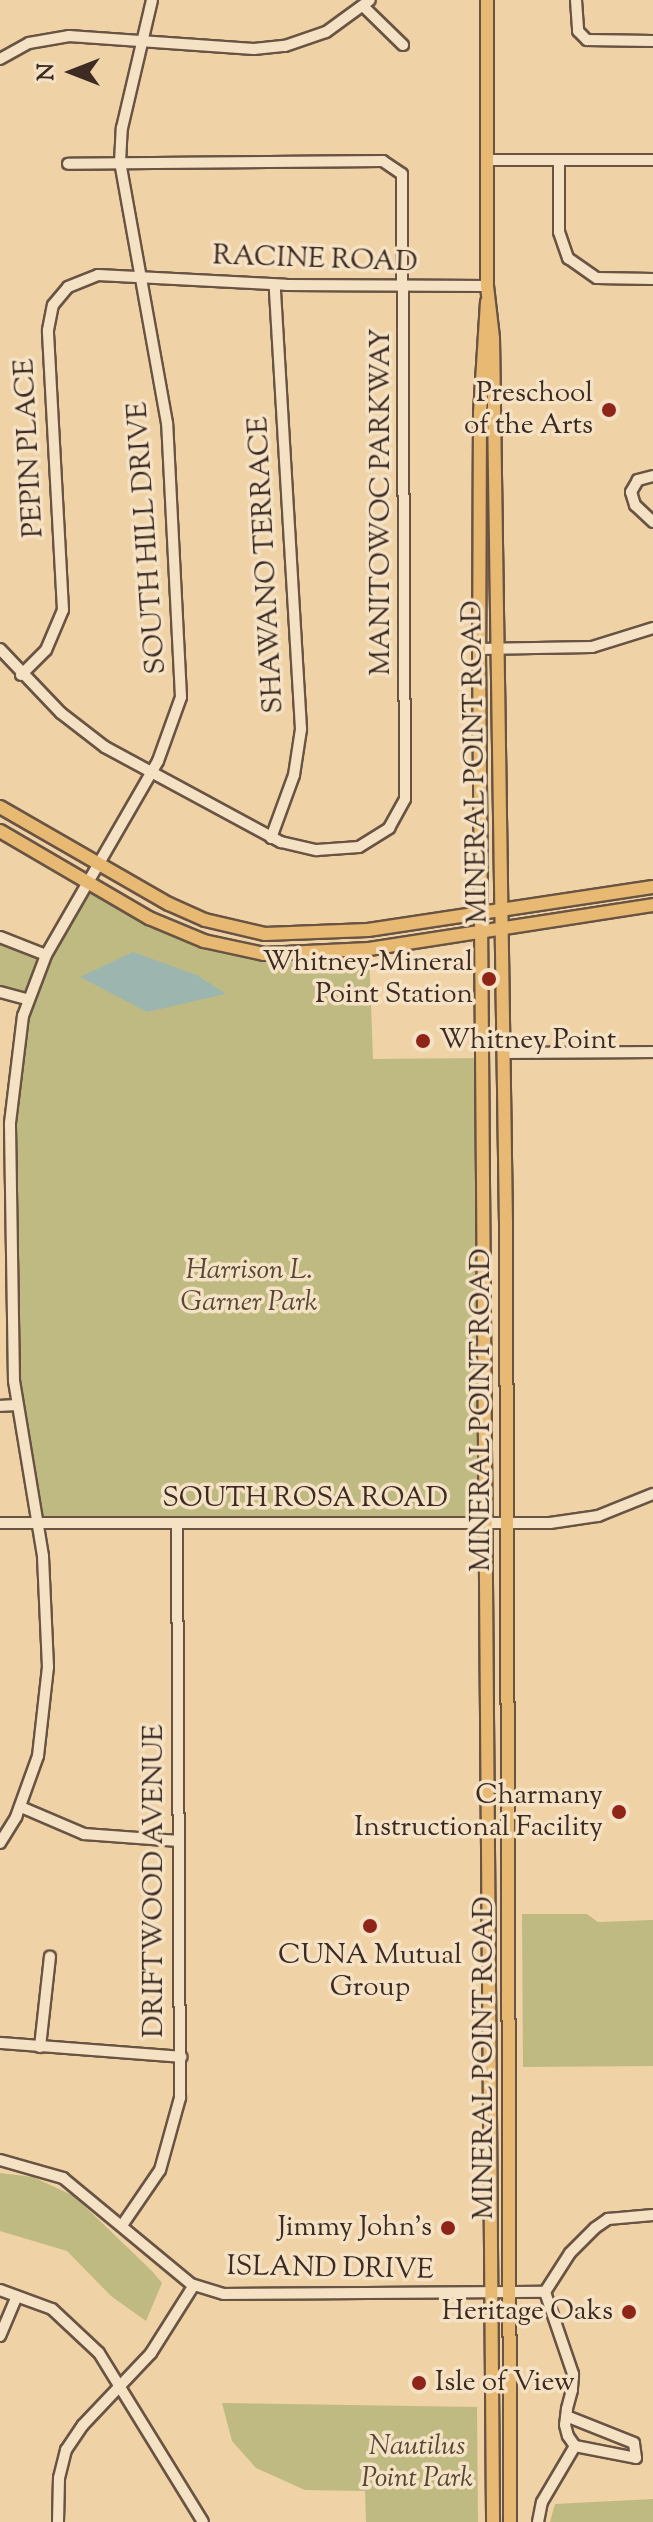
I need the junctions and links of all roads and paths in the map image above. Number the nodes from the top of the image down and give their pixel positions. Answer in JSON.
{"nodes":[{"id":1,"x":152,"y":0,"type":"edge"},
{"id":2,"x":487,"y":0,"type":"edge"},
{"id":3,"x":576,"y":0,"type":"edge"},
{"id":4,"x":366,"y":3,"type":"edge"},
{"id":5,"x":142,"y":41,"type":"junction"},
{"id":6,"x":653,"y":41,"type":"edge"},
{"id":7,"x":403,"y":45,"type":"dead end"},
{"id":8,"x":0,"y":59,"type":"edge"},
{"id":9,"x":486,"y":160,"type":"junction"},
{"id":10,"x":653,"y":160,"type":"edge"},
{"id":11,"x":559,"y":161,"type":"junction"},
{"id":12,"x":120,"y":162,"type":"junction"},
{"id":13,"x":68,"y":164,"type":"dead end"},
{"id":14,"x":141,"y":277,"type":"junction"},
{"id":15,"x":653,"y":279,"type":"edge"},
{"id":16,"x":275,"y":285,"type":"junction"},
{"id":17,"x":405,"y":288,"type":"junction"},
{"id":18,"x":487,"y":292,"type":"junction"},
{"id":19,"x":653,"y":476,"type":"edge"},
{"id":20,"x":653,"y":522,"type":"edge"},
{"id":21,"x":653,"y":628,"type":"edge"},
{"id":22,"x":0,"y":649,"type":"edge"},
{"id":23,"x":479,"y":649,"type":"junction"},
{"id":24,"x":498,"y":649,"type":"junction"},
{"id":25,"x":21,"y":675,"type":"junction"},
{"id":26,"x":151,"y":772,"type":"junction"},
{"id":27,"x":0,"y":807,"type":"edge"},
{"id":28,"x":0,"y":831,"type":"edge"},
{"id":29,"x":271,"y":838,"type":"junction"},
{"id":30,"x":97,"y":865,"type":"junction"},
{"id":31,"x":88,"y":881,"type":"junction"},
{"id":32,"x":653,"y":887,"type":"edge"},
{"id":33,"x":653,"y":905,"type":"edge"},
{"id":34,"x":502,"y":908,"type":"junction"},
{"id":35,"x":482,"y":911,"type":"junction"},
{"id":36,"x":502,"y":928,"type":"junction"},
{"id":37,"x":482,"y":931,"type":"junction"},
{"id":38,"x":0,"y":937,"type":"edge"},
{"id":39,"x":46,"y":955,"type":"junction"},
{"id":40,"x":0,"y":992,"type":"edge"},
{"id":41,"x":27,"y":999,"type":"junction"},
{"id":42,"x":653,"y":1052,"type":"edge"},
{"id":43,"x":504,"y":1053,"type":"junction"},
{"id":44,"x":0,"y":1292,"type":"edge"},
{"id":45,"x":14,"y":1292,"type":"junction"},
{"id":46,"x":17,"y":1405,"type":"junction"},
{"id":47,"x":0,"y":1406,"type":"edge"},
{"id":48,"x":653,"y":1494,"type":"edge"},
{"id":49,"x":0,"y":1523,"type":"edge"},
{"id":50,"x":38,"y":1523,"type":"junction"},
{"id":51,"x":177,"y":1523,"type":"junction"},
{"id":52,"x":486,"y":1524,"type":"junction"},
{"id":53,"x":506,"y":1524,"type":"junction"},
{"id":54,"x":21,"y":1807,"type":"junction"},
{"id":55,"x":179,"y":1841,"type":"junction"},
{"id":56,"x":0,"y":1843,"type":"edge"},
{"id":57,"x":50,"y":1957,"type":"dead end"},
{"id":58,"x":0,"y":2043,"type":"edge"},
{"id":59,"x":40,"y":2047,"type":"junction"},
{"id":60,"x":181,"y":2057,"type":"junction"},
{"id":61,"x":0,"y":2160,"type":"edge"},
{"id":62,"x":653,"y":2215,"type":"edge"},
{"id":63,"x":123,"y":2224,"type":"junction"},
{"id":64,"x":194,"y":2285,"type":"junction"},
{"id":65,"x":0,"y":2290,"type":"edge"},
{"id":66,"x":545,"y":2292,"type":"junction"},
{"id":67,"x":491,"y":2294,"type":"junction"},
{"id":68,"x":511,"y":2294,"type":"junction"},
{"id":69,"x":17,"y":2296,"type":"junction"},
{"id":70,"x":0,"y":2336,"type":"edge"},
{"id":71,"x":121,"y":2386,"type":"junction"},
{"id":72,"x":566,"y":2416,"type":"junction"},
{"id":73,"x":575,"y":2446,"type":"junction"},
{"id":74,"x":200,"y":2521,"type":"edge"},
{"id":75,"x":58,"y":2522,"type":"edge"},
{"id":76,"x":493,"y":2522,"type":"edge"},
{"id":77,"x":510,"y":2522,"type":"edge"},
{"id":78,"x":538,"y":2522,"type":"edge"}],
"edges":[{"from":1,"to":5,"type":"street","name":"SOUTH HILL DRIVE"},
{"from":2,"to":9,"type":"main road","name":"MINERAL POINT ROAD"},
{"from":3,"to":6,"type":"street"},
{"from":4,"to":5,"type":"street"},
{"from":4,"to":7,"type":"street"},
{"from":5,"to":8,"type":"street"},
{"from":5,"to":12,"type":"street","name":"SOUTH HILL DRIVE"},
{"from":9,"to":11,"type":"street"},
{"from":9,"to":18,"type":"main road","name":"MINERAL POINT ROAD"},
{"from":10,"to":11,"type":"street"},
{"from":11,"to":15,"type":"street"},
{"from":12,"to":13,"type":"street"},
{"from":12,"to":14,"type":"street","name":"SOUTH HILL DRIVE"},
{"from":12,"to":17,"type":"street","name":"MANITOWOC PARKWAY"},
{"from":14,"to":16,"type":"street","name":"RACINE ROAD"},
{"from":14,"to":25,"type":"street","name":"PEPIN PLACE"},
{"from":14,"to":26,"type":"street","name":"SOUTH HILL DRIVE"},
{"from":16,"to":17,"type":"street","name":"RACINE ROAD"},
{"from":16,"to":29,"type":"street","name":"SHAWANO TERRACE"},
{"from":17,"to":18,"type":"street","name":"RACINE ROAD"},
{"from":17,"to":29,"type":"street","name":"MANITOWOC PARKWAY"},
{"from":18,"to":23,"type":"main road","name":"MINERAL POINT ROAD"},
{"from":18,"to":24,"type":"main road","name":"MINERAL POINT ROAD"},
{"from":19,"to":20,"type":"street"},
{"from":21,"to":24,"type":"street"},
{"from":22,"to":25,"type":"street"},
{"from":23,"to":24,"type":"street"},
{"from":23,"to":35,"type":"main road","name":"MINERAL POINT ROAD"},
{"from":24,"to":34,"type":"main road","name":"MINERAL POINT ROAD"},
{"from":25,"to":26,"type":"street"},
{"from":26,"to":29,"type":"street"},
{"from":26,"to":30,"type":"street","name":"SOUTH HILL DRIVE"},
{"from":27,"to":30,"type":"main road"},
{"from":28,"to":31,"type":"main road"},
{"from":30,"to":31,"type":"street","name":"SOUTH HILL DRIVE"},
{"from":30,"to":35,"type":"main road"},
{"from":31,"to":37,"type":"main road"},
{"from":31,"to":39,"type":"street","name":"SOUTH HILL DRIVE"},
{"from":32,"to":34,"type":"main road"},
{"from":33,"to":36,"type":"main road"},
{"from":34,"to":35,"type":"main road"},
{"from":34,"to":36,"type":"main road","name":"MINERAL POINT ROAD"},
{"from":35,"to":37,"type":"main road","name":"MINERAL POINT ROAD"},
{"from":36,"to":37,"type":"main road"},
{"from":36,"to":43,"type":"main road","name":"MINERAL POINT ROAD"},
{"from":37,"to":52,"type":"main road","name":"MINERAL POINT ROAD"},
{"from":38,"to":39,"type":"street"},
{"from":39,"to":41,"type":"street","name":"SOUTH HILL DRIVE"},
{"from":40,"to":41,"type":"street"},
{"from":41,"to":45,"type":"street","name":"SOUTH HILL DRIVE"},
{"from":42,"to":43,"type":"street"},
{"from":43,"to":53,"type":"main road","name":"MINERAL POINT ROAD"},
{"from":44,"to":45,"type":"street"},
{"from":45,"to":46,"type":"street","name":"SOUTH HILL DRIVE"},
{"from":46,"to":47,"type":"street"},
{"from":46,"to":50,"type":"street","name":"SOUTH HILL DRIVE"},
{"from":48,"to":53,"type":"street","name":"SOUTH ROSA ROAD"},
{"from":49,"to":50,"type":"street","name":"SOUTH ROSA ROAD"},
{"from":50,"to":51,"type":"street","name":"SOUTH ROSA ROAD"},
{"from":50,"to":54,"type":"street","name":"SOUTH HILL DRIVE"},
{"from":51,"to":52,"type":"street","name":"SOUTH ROSA ROAD"},
{"from":51,"to":55,"type":"street","name":"DRIFTWOOD AVENUE"},
{"from":52,"to":53,"type":"street","name":"SOUTH ROSA ROAD"},
{"from":52,"to":67,"type":"main road","name":"MINERAL POINT ROAD"},
{"from":53,"to":68,"type":"main road","name":"MINERAL POINT ROAD"},
{"from":54,"to":55,"type":"street"},
{"from":54,"to":56,"type":"street","name":"SOUTH HILL DRIVE"},
{"from":55,"to":60,"type":"street","name":"DRIFTWOOD AVENUE"},
{"from":57,"to":59,"type":"street"},
{"from":58,"to":59,"type":"street"},
{"from":59,"to":60,"type":"street"},
{"from":60,"to":63,"type":"street","name":"DRIFTWOOD AVENUE"},
{"from":61,"to":63,"type":"street","name":"ISLAND DRIVE"},
{"from":62,"to":66,"type":"street"},
{"from":63,"to":64,"type":"street","name":"ISLAND DRIVE"},
{"from":64,"to":67,"type":"street","name":"ISLAND DRIVE"},
{"from":64,"to":71,"type":"street"},
{"from":65,"to":69,"type":"street"},
{"from":66,"to":68,"type":"street","name":"ISLAND DRIVE"},
{"from":66,"to":72,"type":"street"},
{"from":67,"to":68,"type":"street","name":"ISLAND DRIVE"},
{"from":67,"to":76,"type":"main road","name":"MINERAL POINT ROAD"},
{"from":68,"to":77,"type":"main road","name":"MINERAL POINT ROAD"},
{"from":69,"to":70,"type":"street"},
{"from":69,"to":71,"type":"street"},
{"from":71,"to":74,"type":"street"},
{"from":71,"to":75,"type":"street"},
{"from":72,"to":73,"type":"street"},
{"from":72,"to":73,"type":"street"},
{"from":73,"to":78,"type":"street"}]}
